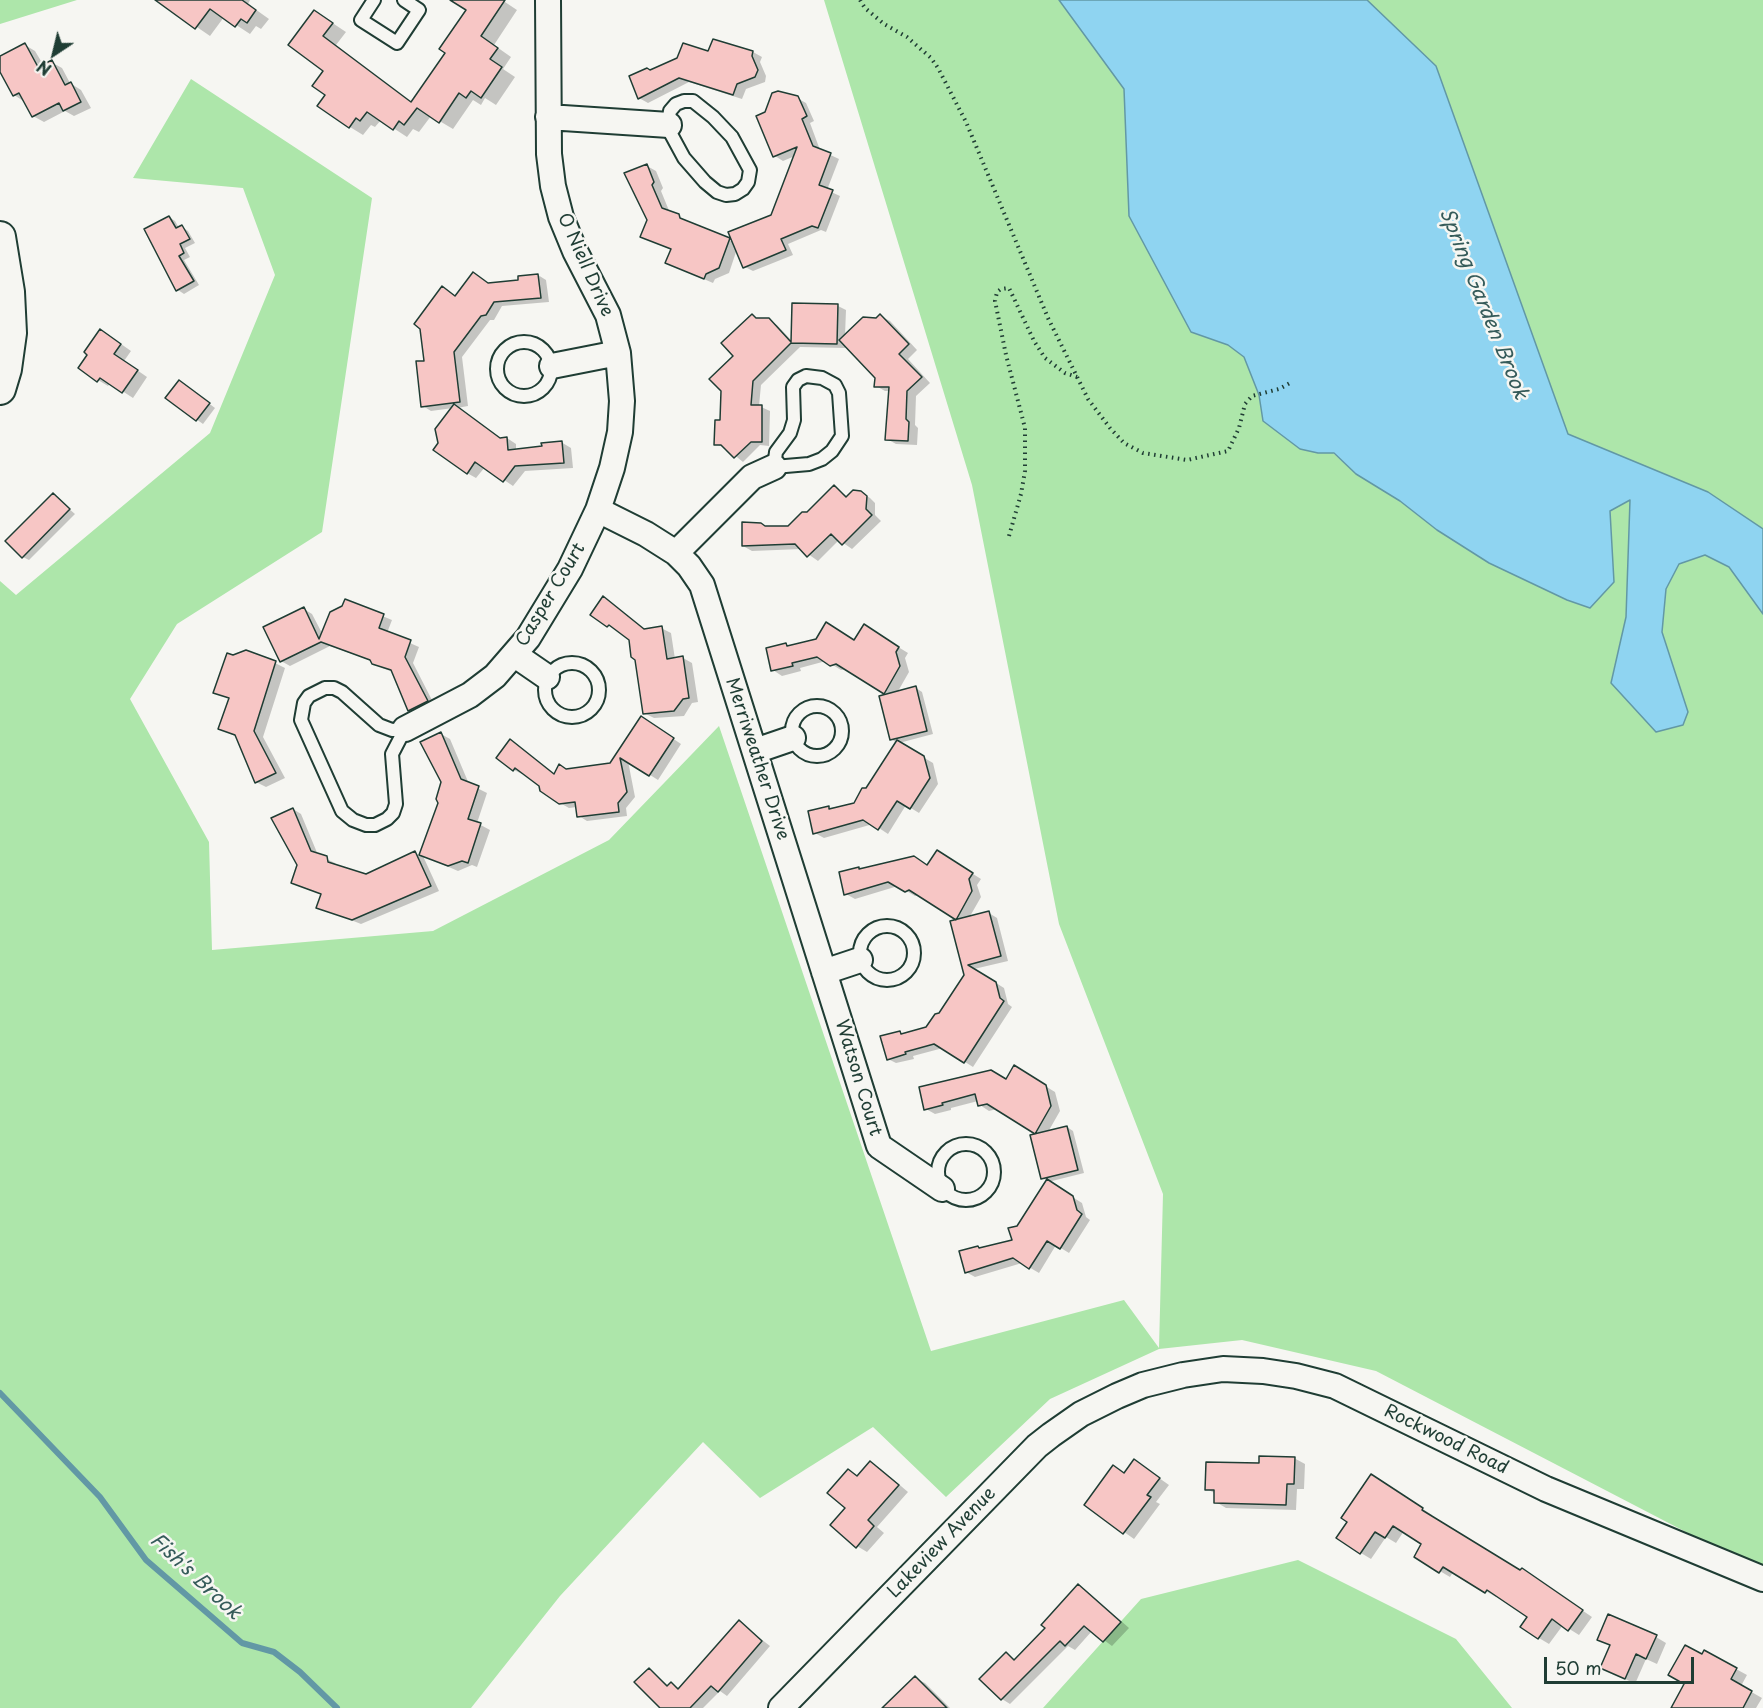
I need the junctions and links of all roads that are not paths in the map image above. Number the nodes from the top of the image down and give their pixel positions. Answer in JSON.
{"nodes":[{"id":1,"x":374,"y":0,"type":"edge"},
{"id":2,"x":404,"y":0,"type":"edge"},
{"id":3,"x":548,"y":0,"type":"edge"},
{"id":4,"x":548,"y":117,"type":"junction"},
{"id":5,"x":669,"y":125,"type":"junction"},
{"id":6,"x":0,"y":237,"type":"edge"},
{"id":7,"x":618,"y":353,"type":"junction"},
{"id":8,"x":552,"y":366,"type":"junction"},
{"id":9,"x":0,"y":389,"type":"edge"},
{"id":10,"x":774,"y":467,"type":"junction"},
{"id":11,"x":598,"y":510,"type":"junction"},
{"id":12,"x":676,"y":553,"type":"junction"},
{"id":13,"x":515,"y":655,"type":"junction"},
{"id":14,"x":547,"y":677,"type":"junction"},
{"id":15,"x":405,"y":729,"type":"junction"},
{"id":16,"x":793,"y":738,"type":"junction"},
{"id":17,"x":755,"y":751,"type":"junction"},
{"id":18,"x":860,"y":960,"type":"junction"},
{"id":19,"x":824,"y":972,"type":"junction"},
{"id":20,"x":942,"y":1189,"type":"junction"},
{"id":21,"x":1117,"y":1396,"type":"joint"},
{"id":22,"x":1763,"y":1579,"type":"edge"},
{"id":23,"x":781,"y":1708,"type":"edge"}],
"edges":[{"from":1,"to":2,"type":"lane"},
{"from":3,"to":4,"type":"street","name":"O Niell Drive"},
{"from":4,"to":5,"type":"street"},
{"from":4,"to":7,"type":"street","name":"O Niell Drive"},
{"from":5,"to":5,"type":"lane"},
{"from":6,"to":9,"type":"street"},
{"from":7,"to":8,"type":"street"},
{"from":7,"to":11,"type":"street","name":"O Niell Drive"},
{"from":8,"to":8,"type":"lane"},
{"from":10,"to":10,"type":"lane"},
{"from":10,"to":12,"type":"street"},
{"from":11,"to":12,"type":"street"},
{"from":11,"to":13,"type":"street","name":"Casper Court"},
{"from":12,"to":17,"type":"street","name":"Merriweather Drive"},
{"from":13,"to":14,"type":"street"},
{"from":13,"to":15,"type":"street","name":"Casper Court"},
{"from":14,"to":14,"type":"lane"},
{"from":15,"to":15,"type":"lane"},
{"from":16,"to":16,"type":"lane"},
{"from":16,"to":17,"type":"street"},
{"from":17,"to":19,"type":"street","name":"Merriweather Drive"},
{"from":18,"to":18,"type":"lane"},
{"from":18,"to":19,"type":"street"},
{"from":19,"to":20,"type":"street","name":"Watson Court"},
{"from":20,"to":20,"type":"lane","name":"Watson Court"},
{"from":21,"to":22,"type":"street","name":"Rockwood Road"},
{"from":21,"to":23,"type":"street","name":"Lakeview Avenue"}]}
